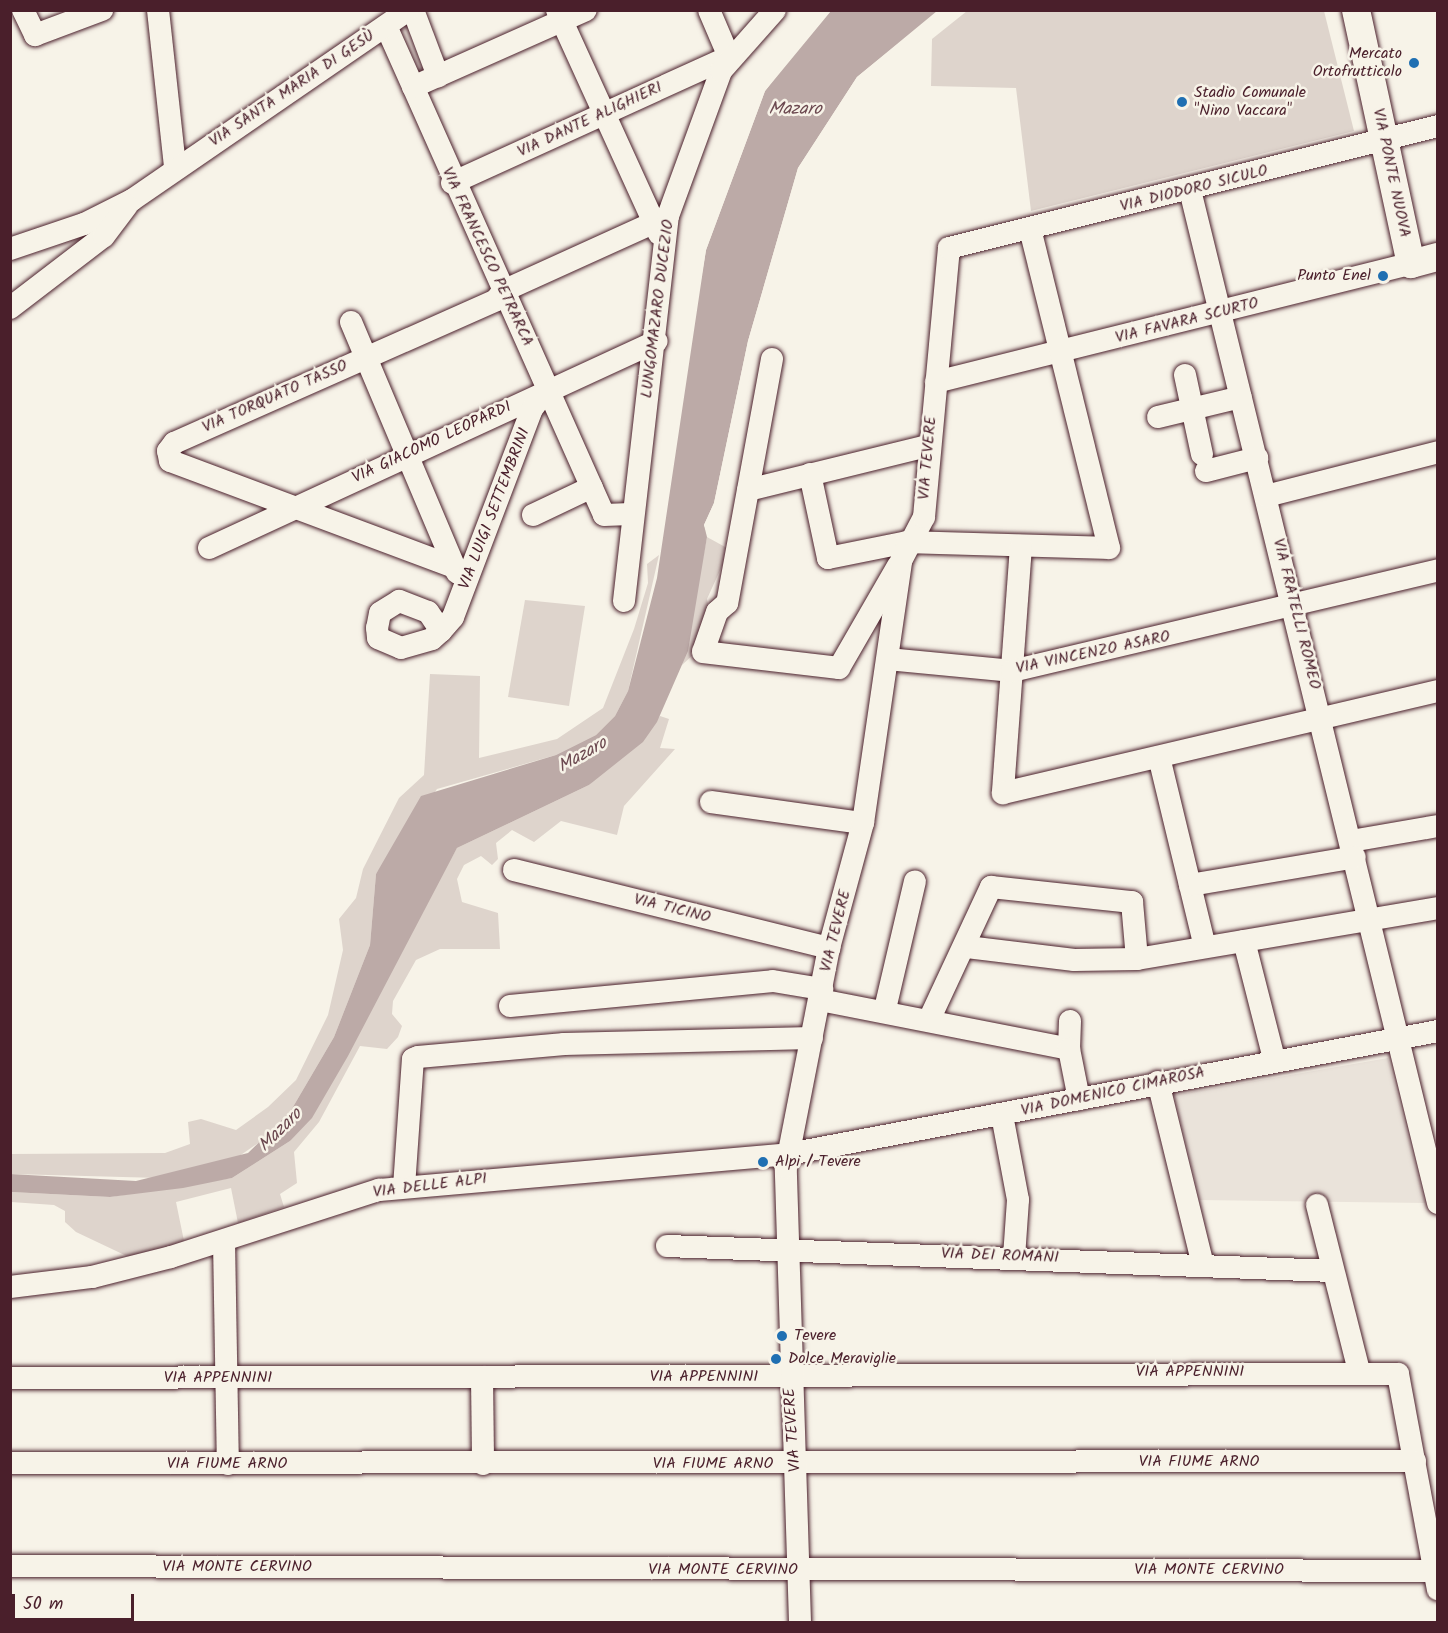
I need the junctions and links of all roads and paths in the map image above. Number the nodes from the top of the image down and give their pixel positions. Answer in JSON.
{"nodes":[{"id":1,"x":23,"y":10,"type":"edge"},
{"id":2,"x":102,"y":10,"type":"edge"},
{"id":3,"x":158,"y":10,"type":"edge"},
{"id":4,"x":408,"y":10,"type":"edge"},
{"id":5,"x":413,"y":10,"type":"edge"},
{"id":6,"x":586,"y":10,"type":"edge"},
{"id":7,"x":709,"y":10,"type":"edge"},
{"id":8,"x":775,"y":10,"type":"edge"},
{"id":9,"x":1357,"y":14,"type":"edge"},
{"id":10,"x":559,"y":16,"type":"edge"},
{"id":11,"x":386,"y":26,"type":"junction"},
{"id":12,"x":729,"y":57,"type":"junction"},
{"id":13,"x":438,"y":76,"type":"junction"},
{"id":14,"x":413,"y":87,"type":"junction"},
{"id":15,"x":603,"y":114,"type":"junction"},
{"id":16,"x":1437,"y":126,"type":"edge"},
{"id":17,"x":1384,"y":142,"type":"junction"},
{"id":18,"x":175,"y":167,"type":"junction"},
{"id":19,"x":452,"y":183,"type":"junction"},
{"id":20,"x":1190,"y":190,"type":"junction"},
{"id":21,"x":132,"y":200,"type":"junction"},
{"id":22,"x":661,"y":219,"type":"junction"},
{"id":23,"x":1029,"y":229,"type":"junction"},
{"id":24,"x":949,"y":248,"type":"joint"},
{"id":25,"x":10,"y":249,"type":"edge"},
{"id":26,"x":1424,"y":261,"type":"edge"},
{"id":27,"x":503,"y":291,"type":"junction"},
{"id":28,"x":10,"y":308,"type":"edge"},
{"id":29,"x":1220,"y":314,"type":"junction"},
{"id":30,"x":351,"y":322,"type":"dead end"},
{"id":31,"x":656,"y":341,"type":"junction"},
{"id":32,"x":1060,"y":352,"type":"junction"},
{"id":33,"x":364,"y":356,"type":"junction"},
{"id":34,"x":772,"y":359,"type":"dead end"},
{"id":35,"x":1185,"y":375,"type":"dead end"},
{"id":36,"x":936,"y":382,"type":"junction"},
{"id":37,"x":548,"y":387,"type":"junction"},
{"id":38,"x":1241,"y":397,"type":"junction"},
{"id":39,"x":1190,"y":409,"type":"junction"},
{"id":40,"x":1158,"y":417,"type":"dead end"},
{"id":41,"x":927,"y":446,"type":"junction"},
{"id":42,"x":1437,"y":452,"type":"edge"},
{"id":43,"x":405,"y":456,"type":"junction"},
{"id":44,"x":1257,"y":458,"type":"junction"},
{"id":45,"x":810,"y":474,"type":"junction"},
{"id":46,"x":592,"y":487,"type":"junction"},
{"id":47,"x":748,"y":490,"type":"junction"},
{"id":48,"x":1266,"y":496,"type":"junction"},
{"id":49,"x":294,"y":508,"type":"junction"},
{"id":50,"x":533,"y":514,"type":"dead end"},
{"id":51,"x":632,"y":514,"type":"junction"},
{"id":52,"x":1021,"y":546,"type":"junction"},
{"id":53,"x":209,"y":548,"type":"dead end"},
{"id":54,"x":904,"y":551,"type":"junction"},
{"id":55,"x":454,"y":567,"type":"junction"},
{"id":56,"x":1437,"y":570,"type":"edge"},
{"id":57,"x":464,"y":591,"type":"junction"},
{"id":58,"x":624,"y":601,"type":"dead end"},
{"id":59,"x":1295,"y":608,"type":"junction"},
{"id":60,"x":441,"y":631,"type":"dead end"},
{"id":61,"x":888,"y":659,"type":"junction"},
{"id":62,"x":1012,"y":671,"type":"junction"},
{"id":63,"x":1437,"y":691,"type":"edge"},
{"id":64,"x":1322,"y":719,"type":"junction"},
{"id":65,"x":1159,"y":757,"type":"junction"},
{"id":66,"x":711,"y":801,"type":"dead end"},
{"id":67,"x":862,"y":823,"type":"junction"},
{"id":68,"x":1437,"y":826,"type":"edge"},
{"id":69,"x":1353,"y":849,"type":"junction"},
{"id":70,"x":514,"y":870,"type":"dead end"},
{"id":71,"x":915,"y":881,"type":"dead end"},
{"id":72,"x":1190,"y":885,"type":"junction"},
{"id":73,"x":1437,"y":908,"type":"edge"},
{"id":74,"x":1370,"y":919,"type":"junction"},
{"id":75,"x":1244,"y":941,"type":"junction"},
{"id":76,"x":967,"y":947,"type":"junction"},
{"id":77,"x":1206,"y":947,"type":"junction"},
{"id":78,"x":829,"y":948,"type":"junction"},
{"id":79,"x":1137,"y":959,"type":"junction"},
{"id":80,"x":821,"y":995,"type":"junction"},
{"id":81,"x":510,"y":1006,"type":"dead end"},
{"id":82,"x":885,"y":1009,"type":"junction"},
{"id":83,"x":929,"y":1020,"type":"junction"},
{"id":84,"x":1070,"y":1021,"type":"dead end"},
{"id":85,"x":1437,"y":1031,"type":"edge"},
{"id":86,"x":812,"y":1038,"type":"junction"},
{"id":87,"x":1398,"y":1038,"type":"junction"},
{"id":88,"x":1069,"y":1049,"type":"junction"},
{"id":89,"x":1274,"y":1059,"type":"junction"},
{"id":90,"x":1158,"y":1082,"type":"junction"},
{"id":91,"x":1079,"y":1099,"type":"junction"},
{"id":92,"x":1002,"y":1115,"type":"junction"},
{"id":93,"x":789,"y":1154,"type":"junction"},
{"id":94,"x":404,"y":1187,"type":"junction"},
{"id":95,"x":1437,"y":1203,"type":"edge"},
{"id":96,"x":1317,"y":1205,"type":"dead end"},
{"id":97,"x":224,"y":1241,"type":"junction"},
{"id":98,"x":667,"y":1246,"type":"dead end"},
{"id":99,"x":787,"y":1247,"type":"junction"},
{"id":100,"x":1014,"y":1257,"type":"junction"},
{"id":101,"x":1203,"y":1265,"type":"junction"},
{"id":102,"x":1333,"y":1270,"type":"junction"},
{"id":103,"x":10,"y":1287,"type":"edge"},
{"id":104,"x":1359,"y":1371,"type":"junction"},
{"id":105,"x":789,"y":1376,"type":"junction"},
{"id":106,"x":482,"y":1377,"type":"junction"},
{"id":107,"x":10,"y":1378,"type":"edge"},
{"id":108,"x":226,"y":1378,"type":"junction"},
{"id":109,"x":1415,"y":1461,"type":"junction"},
{"id":110,"x":10,"y":1463,"type":"edge"},
{"id":111,"x":228,"y":1464,"type":"junction"},
{"id":112,"x":483,"y":1464,"type":"junction"},
{"id":113,"x":796,"y":1464,"type":"junction"},
{"id":114,"x":1434,"y":1542,"type":"edge"},
{"id":115,"x":10,"y":1566,"type":"edge"},
{"id":116,"x":798,"y":1570,"type":"junction"},
{"id":117,"x":1436,"y":1580,"type":"edge"},
{"id":118,"x":800,"y":1623,"type":"edge"}],
"edges":[{"from":1,"to":2,"type":"street"},
{"from":3,"to":18,"type":"street"},
{"from":4,"to":11,"type":"street","name":"VIA SANTA MARIA DI GESÙ"},
{"from":5,"to":13,"type":"street"},
{"from":6,"to":10,"type":"street"},
{"from":7,"to":12,"type":"street"},
{"from":8,"to":12,"type":"street","name":"LUNGOMAZARO DUCEZIO"},
{"from":9,"to":17,"type":"main road","name":"VIA PONTE NUOVA"},
{"from":10,"to":13,"type":"street"},
{"from":10,"to":15,"type":"street"},
{"from":11,"to":14,"type":"street","name":"VIA FRANCESCO PETRARCA"},
{"from":11,"to":18,"type":"street","name":"VIA SANTA MARIA DI GESÙ"},
{"from":12,"to":15,"type":"street","name":"VIA DANTE ALIGHIERI"},
{"from":12,"to":22,"type":"street","name":"LUNGOMAZARO DUCEZIO"},
{"from":13,"to":14,"type":"street"},
{"from":14,"to":19,"type":"street","name":"VIA FRANCESCO PETRARCA"},
{"from":15,"to":19,"type":"street","name":"VIA DANTE ALIGHIERI"},
{"from":15,"to":22,"type":"street"},
{"from":16,"to":17,"type":"street","name":"VIA DIODORO SICULO"},
{"from":17,"to":20,"type":"street","name":"VIA DIODORO SICULO"},
{"from":17,"to":26,"type":"main road","name":"VIA PONTE NUOVA"},
{"from":18,"to":21,"type":"street","name":"VIA SANTA MARIA DI GESÙ"},
{"from":19,"to":27,"type":"street","name":"VIA FRANCESCO PETRARCA"},
{"from":20,"to":23,"type":"street","name":"VIA DIODORO SICULO"},
{"from":20,"to":29,"type":"street","name":"VIA FRATELLI ROMEO"},
{"from":21,"to":25,"type":"street"},
{"from":21,"to":28,"type":"street"},
{"from":22,"to":27,"type":"street","name":"VIA TORQUATO TASSO"},
{"from":22,"to":31,"type":"street","name":"LUNGOMAZARO DUCEZIO"},
{"from":23,"to":24,"type":"street","name":"VIA DIODORO SICULO"},
{"from":23,"to":32,"type":"street"},
{"from":24,"to":36,"type":"street","name":"VIA TEVERE"},
{"from":26,"to":29,"type":"street","name":"VIA FAVARA SCURTO"},
{"from":27,"to":33,"type":"street","name":"VIA TORQUATO TASSO"},
{"from":27,"to":37,"type":"street","name":"VIA FRANCESCO PETRARCA"},
{"from":29,"to":32,"type":"street","name":"VIA FAVARA SCURTO"},
{"from":29,"to":38,"type":"street","name":"VIA FRATELLI ROMEO"},
{"from":30,"to":33,"type":"street"},
{"from":31,"to":37,"type":"street","name":"VIA GIACOMO LEOPARDI"},
{"from":31,"to":51,"type":"street","name":"LUNGOMAZARO DUCEZIO"},
{"from":32,"to":36,"type":"street","name":"VIA FAVARA SCURTO"},
{"from":32,"to":52,"type":"street"},
{"from":33,"to":43,"type":"street"},
{"from":33,"to":49,"type":"street","name":"VIA TORQUATO TASSO"},
{"from":34,"to":47,"type":"street"},
{"from":35,"to":39,"type":"street"},
{"from":36,"to":41,"type":"street","name":"VIA TEVERE"},
{"from":37,"to":43,"type":"street","name":"VIA GIACOMO LEOPARDI"},
{"from":37,"to":46,"type":"street","name":"VIA FRANCESCO PETRARCA"},
{"from":37,"to":57,"type":"street","name":"VIA LUIGI SETTEMBRINI"},
{"from":38,"to":39,"type":"street"},
{"from":38,"to":44,"type":"street","name":"VIA FRATELLI ROMEO"},
{"from":39,"to":40,"type":"street"},
{"from":39,"to":44,"type":"street"},
{"from":41,"to":45,"type":"street"},
{"from":41,"to":54,"type":"street","name":"VIA TEVERE"},
{"from":42,"to":48,"type":"street"},
{"from":43,"to":49,"type":"street","name":"VIA GIACOMO LEOPARDI"},
{"from":43,"to":55,"type":"street"},
{"from":44,"to":48,"type":"street","name":"VIA FRATELLI ROMEO"},
{"from":45,"to":47,"type":"street"},
{"from":45,"to":54,"type":"street"},
{"from":46,"to":50,"type":"street"},
{"from":46,"to":51,"type":"street","name":"VIA FRANCESCO PETRARCA"},
{"from":47,"to":54,"type":"street"},
{"from":48,"to":59,"type":"street","name":"VIA FRATELLI ROMEO"},
{"from":49,"to":53,"type":"street","name":"VIA GIACOMO LEOPARDI"},
{"from":49,"to":55,"type":"street","name":"VIA TORQUATO TASSO"},
{"from":51,"to":58,"type":"street","name":"LUNGOMAZARO DUCEZIO"},
{"from":52,"to":54,"type":"street"},
{"from":52,"to":62,"type":"street"},
{"from":54,"to":61,"type":"street","name":"VIA TEVERE"},
{"from":55,"to":57,"type":"street"},
{"from":56,"to":59,"type":"street","name":"VIA VINCENZO ASARO"},
{"from":57,"to":60,"type":"street","name":"VIA LUIGI SETTEMBRINI"},
{"from":59,"to":62,"type":"street","name":"VIA VINCENZO ASARO"},
{"from":59,"to":64,"type":"street","name":"VIA FRATELLI ROMEO"},
{"from":61,"to":62,"type":"street","name":"VIA VINCENZO ASARO"},
{"from":61,"to":67,"type":"street","name":"VIA TEVERE"},
{"from":62,"to":65,"type":"street"},
{"from":63,"to":64,"type":"street"},
{"from":64,"to":65,"type":"street"},
{"from":64,"to":69,"type":"street","name":"VIA FRATELLI ROMEO"},
{"from":65,"to":72,"type":"street"},
{"from":66,"to":67,"type":"street"},
{"from":67,"to":78,"type":"street","name":"VIA TEVERE"},
{"from":68,"to":69,"type":"street"},
{"from":69,"to":72,"type":"street"},
{"from":69,"to":74,"type":"street","name":"VIA FRATELLI ROMEO"},
{"from":70,"to":78,"type":"street","name":"VIA TICINO"},
{"from":71,"to":82,"type":"street"},
{"from":72,"to":77,"type":"street"},
{"from":73,"to":74,"type":"street"},
{"from":74,"to":75,"type":"street"},
{"from":74,"to":87,"type":"street","name":"VIA FRATELLI ROMEO"},
{"from":75,"to":77,"type":"street"},
{"from":75,"to":89,"type":"street"},
{"from":76,"to":79,"type":"street"},
{"from":76,"to":79,"type":"street"},
{"from":76,"to":83,"type":"street"},
{"from":77,"to":79,"type":"street"},
{"from":78,"to":80,"type":"street","name":"VIA TEVERE"},
{"from":80,"to":81,"type":"street"},
{"from":80,"to":82,"type":"street"},
{"from":80,"to":86,"type":"street","name":"VIA TEVERE"},
{"from":82,"to":83,"type":"street"},
{"from":83,"to":88,"type":"street"},
{"from":84,"to":88,"type":"street"},
{"from":85,"to":87,"type":"street","name":"VIA DOMENICO CIMAROSA"},
{"from":86,"to":93,"type":"street","name":"VIA TEVERE"},
{"from":86,"to":94,"type":"street"},
{"from":87,"to":89,"type":"street","name":"VIA DOMENICO CIMAROSA"},
{"from":87,"to":95,"type":"street","name":"VIA FRATELLI ROMEO"},
{"from":88,"to":91,"type":"street"},
{"from":89,"to":90,"type":"street","name":"VIA DOMENICO CIMAROSA"},
{"from":90,"to":91,"type":"street","name":"VIA DOMENICO CIMAROSA"},
{"from":90,"to":101,"type":"street"},
{"from":91,"to":92,"type":"street","name":"VIA DOMENICO CIMAROSA"},
{"from":92,"to":93,"type":"street","name":"VIA DOMENICO CIMAROSA"},
{"from":92,"to":100,"type":"street"},
{"from":93,"to":94,"type":"street","name":"VIA DELLE ALPI"},
{"from":93,"to":99,"type":"street","name":"VIA TEVERE"},
{"from":94,"to":97,"type":"street","name":"VIA DELLE ALPI"},
{"from":96,"to":102,"type":"street"},
{"from":97,"to":103,"type":"street","name":"VIA DELLE ALPI"},
{"from":97,"to":108,"type":"street"},
{"from":98,"to":99,"type":"street","name":"VIA DEI ROMANI"},
{"from":99,"to":100,"type":"street","name":"VIA DEI ROMANI"},
{"from":99,"to":105,"type":"street","name":"VIA TEVERE"},
{"from":100,"to":101,"type":"street","name":"VIA DEI ROMANI"},
{"from":101,"to":102,"type":"street","name":"VIA DEI ROMANI"},
{"from":102,"to":104,"type":"street"},
{"from":104,"to":105,"type":"street","name":"VIA APPENNINI"},
{"from":104,"to":109,"type":"street","name":"VIA APPENNINI"},
{"from":105,"to":106,"type":"street","name":"VIA APPENNINI"},
{"from":105,"to":113,"type":"street","name":"VIA TEVERE"},
{"from":106,"to":108,"type":"street","name":"VIA APPENNINI"},
{"from":106,"to":112,"type":"street"},
{"from":107,"to":108,"type":"street","name":"VIA APPENNINI"},
{"from":108,"to":111,"type":"street"},
{"from":109,"to":113,"type":"street","name":"VIA FIUME ARNO"},
{"from":109,"to":114,"type":"street"},
{"from":110,"to":111,"type":"street","name":"VIA FIUME ARNO"},
{"from":111,"to":112,"type":"street","name":"VIA FIUME ARNO"},
{"from":112,"to":113,"type":"street","name":"VIA FIUME ARNO"},
{"from":113,"to":116,"type":"street","name":"VIA TEVERE"},
{"from":114,"to":117,"type":"street"},
{"from":115,"to":116,"type":"street","name":"VIA MONTE CERVINO"},
{"from":116,"to":117,"type":"street","name":"VIA MONTE CERVINO"},
{"from":116,"to":118,"type":"street","name":"VIA TEVERE"}]}
